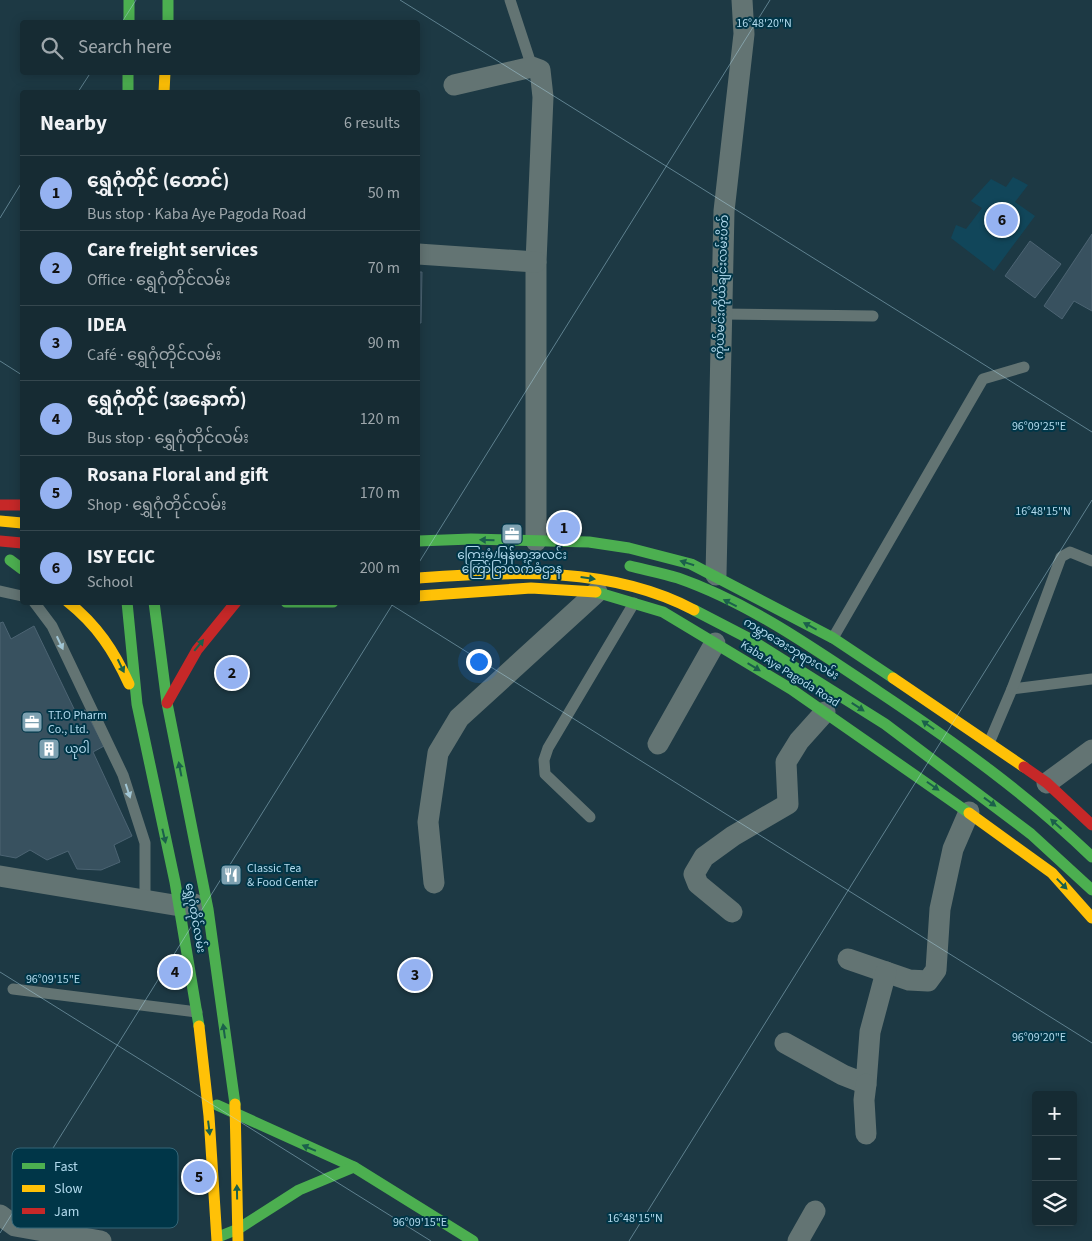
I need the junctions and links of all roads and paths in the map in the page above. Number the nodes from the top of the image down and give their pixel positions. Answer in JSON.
{"nodes":[{"id":1,"x":129,"y":0,"type":"edge"},
{"id":2,"x":168,"y":0,"type":"edge"},
{"id":3,"x":510,"y":0,"type":"edge"},
{"id":4,"x":742,"y":0,"type":"edge"},
{"id":5,"x":128,"y":20,"type":"edge"},
{"id":6,"x":168,"y":20,"type":"edge"},
{"id":7,"x":532,"y":67,"type":"junction"},
{"id":8,"x":128,"y":75,"type":"edge"},
{"id":9,"x":165,"y":75,"type":"edge"},
{"id":10,"x":454,"y":85,"type":"dead end"},
{"id":11,"x":128,"y":90,"type":"edge"},
{"id":12,"x":164,"y":90,"type":"edge"},
{"id":13,"x":420,"y":254,"type":"edge"},
{"id":14,"x":536,"y":262,"type":"junction"},
{"id":15,"x":721,"y":314,"type":"junction"},
{"id":16,"x":874,"y":316,"type":"dead end"},
{"id":17,"x":1024,"y":367,"type":"dead end"},
{"id":18,"x":0,"y":505,"type":"edge"},
{"id":19,"x":20,"y":505,"type":"edge"},
{"id":20,"x":0,"y":521,"type":"edge"},
{"id":21,"x":20,"y":524,"type":"edge"},
{"id":22,"x":0,"y":541,"type":"edge"},
{"id":23,"x":420,"y":541,"type":"edge"},
{"id":24,"x":20,"y":543,"type":"edge"},
{"id":25,"x":535,"y":550,"type":"junction"},
{"id":26,"x":657,"y":555,"type":"junction"},
{"id":27,"x":5,"y":560,"type":"edge"},
{"id":28,"x":20,"y":562,"type":"edge"},
{"id":29,"x":1092,"y":562,"type":"edge"},
{"id":30,"x":620,"y":564,"type":"dead end"},
{"id":31,"x":20,"y":568,"type":"edge"},
{"id":32,"x":716,"y":575,"type":"junction"},
{"id":33,"x":420,"y":578,"type":"edge"},
{"id":34,"x":531,"y":588,"type":"junction"},
{"id":35,"x":0,"y":591,"type":"edge"},
{"id":36,"x":597,"y":592,"type":"junction"},
{"id":37,"x":20,"y":596,"type":"edge"},
{"id":38,"x":420,"y":596,"type":"edge"},
{"id":39,"x":635,"y":602,"type":"junction"},
{"id":40,"x":36,"y":605,"type":"edge"},
{"id":41,"x":72,"y":605,"type":"edge"},
{"id":42,"x":127,"y":605,"type":"edge"},
{"id":43,"x":154,"y":605,"type":"edge"},
{"id":44,"x":233,"y":605,"type":"edge"},
{"id":45,"x":833,"y":638,"type":"junction"},
{"id":46,"x":715,"y":643,"type":"junction"},
{"id":47,"x":1092,"y":679,"type":"edge"},
{"id":48,"x":1012,"y":689,"type":"junction"},
{"id":49,"x":137,"y":702,"type":"junction"},
{"id":50,"x":167,"y":703,"type":"junction"},
{"id":51,"x":825,"y":712,"type":"junction"},
{"id":52,"x":990,"y":743,"type":"junction"},
{"id":53,"x":658,"y":744,"type":"dead end"},
{"id":54,"x":1092,"y":750,"type":"edge"},
{"id":55,"x":1047,"y":783,"type":"junction"},
{"id":56,"x":969,"y":812,"type":"junction"},
{"id":57,"x":590,"y":817,"type":"dead end"},
{"id":58,"x":1092,"y":825,"type":"edge"},
{"id":59,"x":1092,"y":857,"type":"edge"},
{"id":60,"x":0,"y":876,"type":"edge"},
{"id":61,"x":434,"y":883,"type":"dead end"},
{"id":62,"x":1092,"y":890,"type":"edge"},
{"id":63,"x":145,"y":901,"type":"junction"},
{"id":64,"x":206,"y":902,"type":"junction"},
{"id":65,"x":180,"y":906,"type":"junction"},
{"id":66,"x":732,"y":912,"type":"dead end"},
{"id":67,"x":1092,"y":918,"type":"edge"},
{"id":68,"x":848,"y":959,"type":"dead end"},
{"id":69,"x":886,"y":972,"type":"junction"},
{"id":70,"x":13,"y":989,"type":"dead end"},
{"id":71,"x":197,"y":1012,"type":"junction"},
{"id":72,"x":785,"y":1043,"type":"dead end"},
{"id":73,"x":866,"y":1084,"type":"junction"},
{"id":74,"x":206,"y":1101,"type":"junction"},
{"id":75,"x":236,"y":1114,"type":"junction"},
{"id":76,"x":866,"y":1134,"type":"dead end"},
{"id":77,"x":354,"y":1167,"type":"junction"},
{"id":78,"x":815,"y":1211,"type":"dead end"},
{"id":79,"x":0,"y":1215,"type":"edge"},
{"id":80,"x":12,"y":1224,"type":"edge"},
{"id":81,"x":26,"y":1228,"type":"edge"},
{"id":82,"x":238,"y":1229,"type":"junction"},
{"id":83,"x":217,"y":1239,"type":"edge"},
{"id":84,"x":101,"y":1241,"type":"edge"},
{"id":85,"x":238,"y":1241,"type":"edge"},
{"id":86,"x":473,"y":1241,"type":"edge"},
{"id":87,"x":798,"y":1241,"type":"edge"}],
"edges":[{"from":1,"to":5,"type":"main road"},
{"from":2,"to":6,"type":"main road"},
{"from":3,"to":7,"type":"lane"},
{"from":4,"to":15,"type":"street","name":"ကိုယ်မင်းကိုယ်ချင်းလမ်းပိတ်"},
{"from":7,"to":10,"type":"street"},
{"from":7,"to":14,"type":"street"},
{"from":8,"to":11,"type":"main road"},
{"from":9,"to":12,"type":"main road"},
{"from":13,"to":14,"type":"street"},
{"from":14,"to":25,"type":"street"},
{"from":15,"to":16,"type":"lane"},
{"from":15,"to":32,"type":"street","name":"ကိုယ်မင်းကိုယ်ချင်းလမ်းပိတ်"},
{"from":17,"to":45,"type":"lane"},
{"from":18,"to":19,"type":"main road"},
{"from":20,"to":21,"type":"main road"},
{"from":22,"to":24,"type":"main road"},
{"from":25,"to":23,"type":"main road","one_way":true},
{"from":25,"to":26,"type":"main road"},
{"from":25,"to":34,"type":"main road"},
{"from":32,"to":26,"type":"main road","one_way":true},
{"from":26,"to":39,"type":"lane"},
{"from":27,"to":28,"type":"main road"},
{"from":27,"to":31,"type":"main road"},
{"from":29,"to":48,"type":"lane"},
{"from":59,"to":30,"type":"main road","name":"ကမ္ဘာအေးဘုရားလမ်း","one_way":true,"bridge":true},
{"from":45,"to":32,"type":"main road","one_way":true},
{"from":33,"to":62,"type":"main road","name":"ကမ္ဘာအေးဘုရားလမ်း","one_way":true,"bridge":true},
{"from":34,"to":36,"type":"main road","name":"Kaba Aye Pagoda Road"},
{"from":34,"to":38,"type":"main road","name":"Kaba Aye Pagoda Road"},
{"from":35,"to":37,"type":"lane"},
{"from":36,"to":39,"type":"main road","name":"Kaba Aye Pagoda Road"},
{"from":36,"to":61,"type":"street"},
{"from":39,"to":46,"type":"main road","name":"Kaba Aye Pagoda Road"},
{"from":39,"to":57,"type":"lane"},
{"from":40,"to":63,"type":"lane","one_way":true},
{"from":41,"to":49,"type":"main road","one_way":true},
{"from":42,"to":49,"type":"main road","name":"ရွှေဂုံတိုင်လမ်း"},
{"from":43,"to":50,"type":"main road","name":"ရွှေဂုံတိုင်လမ်း"},
{"from":50,"to":44,"type":"main road","one_way":true},
{"from":45,"to":52,"type":"main road"},
{"from":46,"to":51,"type":"main road","name":"Kaba Aye Pagoda Road","one_way":true},
{"from":46,"to":53,"type":"street"},
{"from":47,"to":48,"type":"lane"},
{"from":48,"to":52,"type":"lane"},
{"from":49,"to":65,"type":"main road","name":"ရွှေဂုံတိုင်လမ်း","one_way":true},
{"from":64,"to":50,"type":"main road","name":"ရွှေဂုံတိုင်လမ်း","one_way":true},
{"from":51,"to":56,"type":"main road","name":"Kaba Aye Pagoda Road","one_way":true},
{"from":51,"to":66,"type":"street"},
{"from":52,"to":55,"type":"main road"},
{"from":54,"to":55,"type":"street"},
{"from":55,"to":58,"type":"main road"},
{"from":56,"to":67,"type":"main road","name":"Kaba Aye Pagoda Road","one_way":true},
{"from":56,"to":69,"type":"street"},
{"from":60,"to":63,"type":"street"},
{"from":63,"to":65,"type":"street"},
{"from":64,"to":65,"type":"street"},
{"from":75,"to":64,"type":"main road","name":"ရွှေဂုံတိုင်လမ်း","one_way":true},
{"from":65,"to":71,"type":"main road","name":"ရွှေဂုံတိုင်လမ်း"},
{"from":68,"to":69,"type":"street"},
{"from":69,"to":73,"type":"street"},
{"from":70,"to":71,"type":"lane"},
{"from":71,"to":74,"type":"main road","name":"ရွှေဂုံတိုင်လမ်း"},
{"from":72,"to":73,"type":"street"},
{"from":73,"to":76,"type":"street"},
{"from":74,"to":75,"type":"main road"},
{"from":74,"to":83,"type":"main road","name":"ရွှေဂုံတိုင်လမ်း","one_way":true},
{"from":77,"to":75,"type":"main road","one_way":true},
{"from":82,"to":75,"type":"main road","name":"ရွှေဂုံတိုင်လမ်း","one_way":true},
{"from":77,"to":82,"type":"main road"},
{"from":77,"to":86,"type":"main road"},
{"from":78,"to":87,"type":"street"},
{"from":79,"to":80,"type":"street"},
{"from":81,"to":84,"type":"street"},
{"from":82,"to":83,"type":"main road"},
{"from":82,"to":85,"type":"main road","name":"ရွှေဂုံတိုင်လမ်း"}]}
